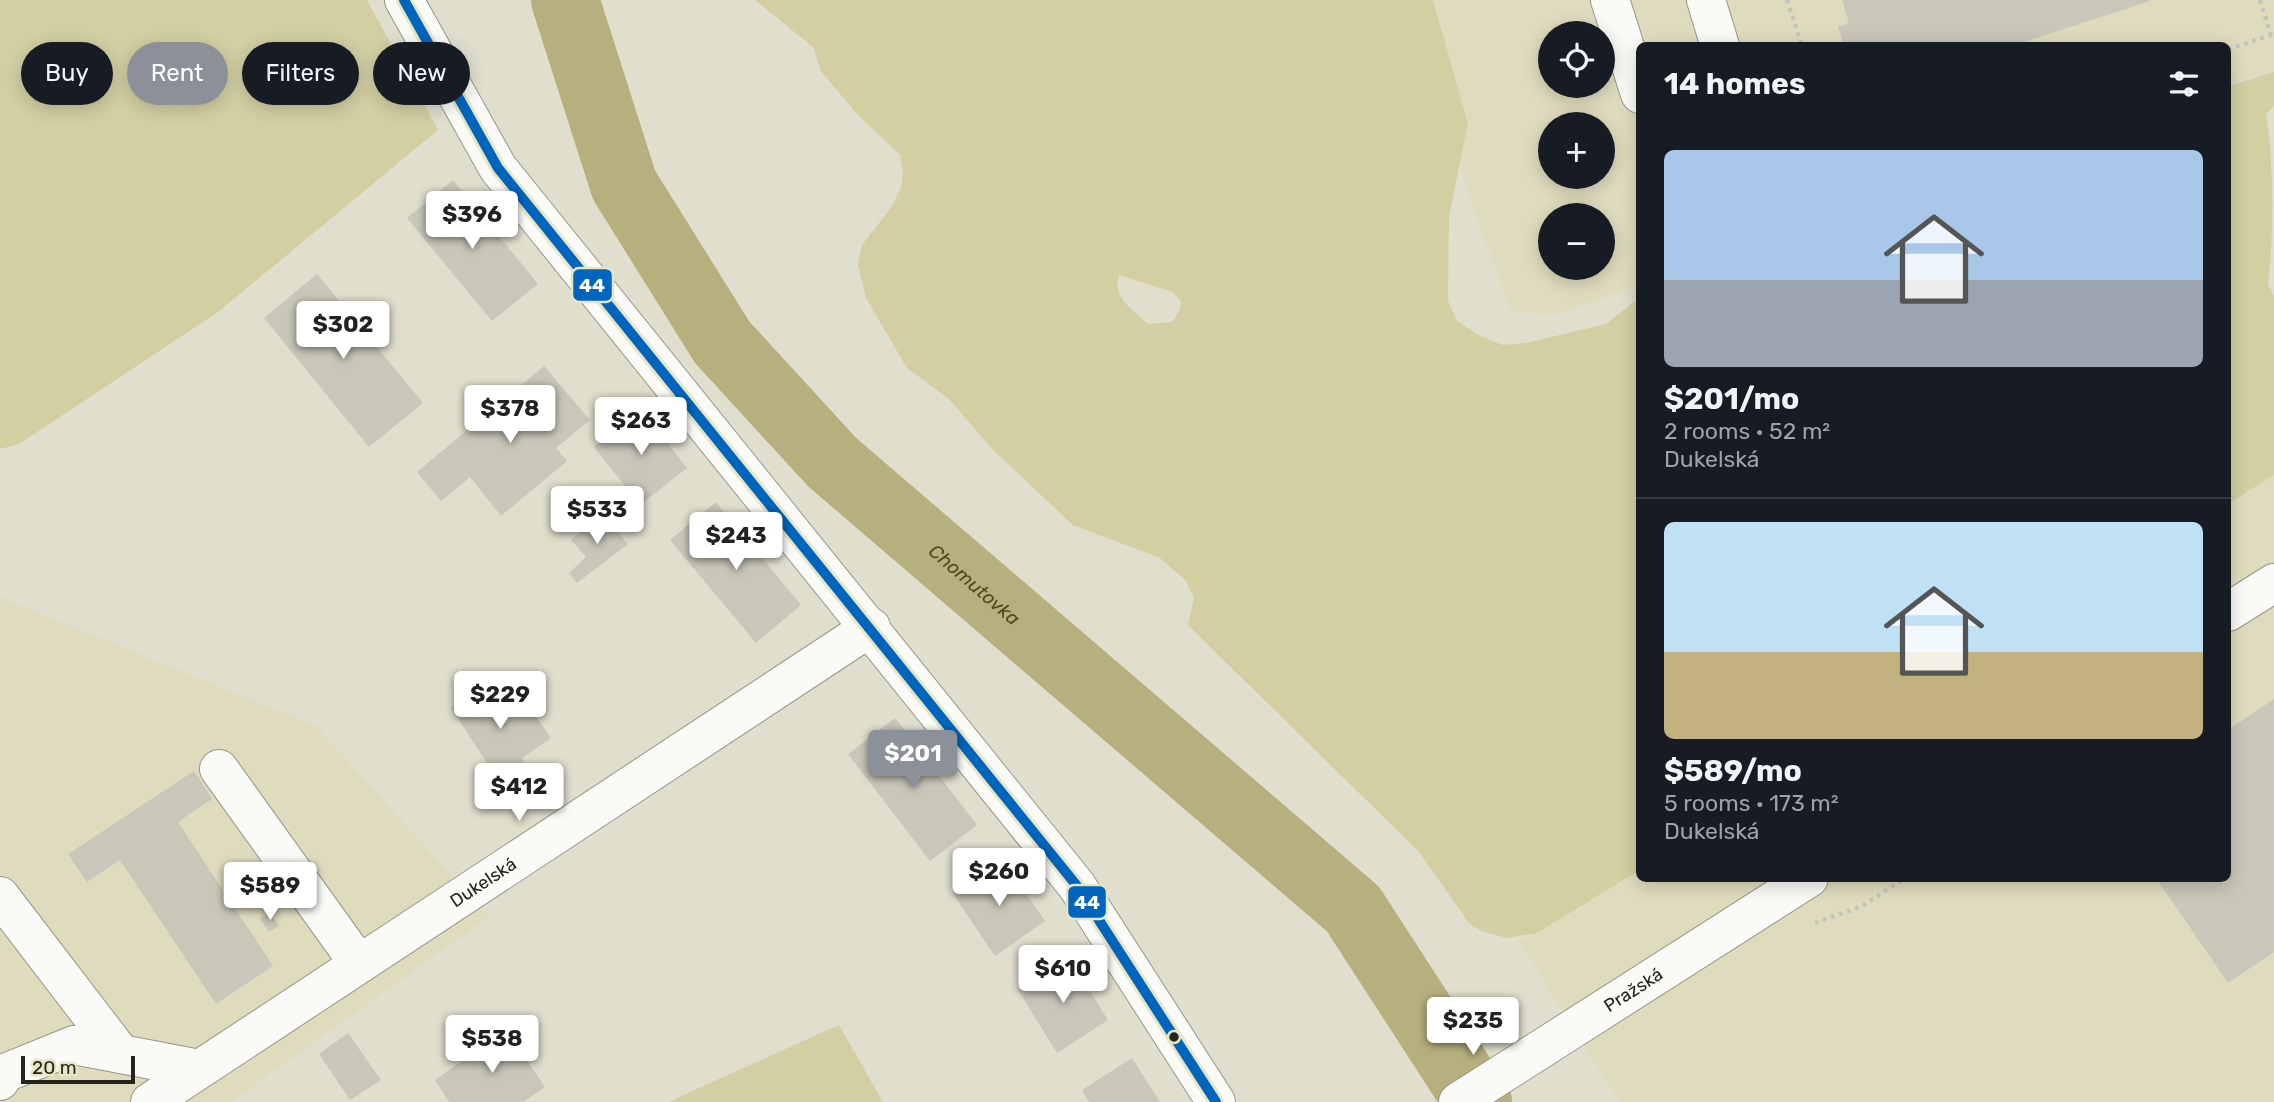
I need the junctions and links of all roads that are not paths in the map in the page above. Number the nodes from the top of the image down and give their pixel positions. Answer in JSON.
{"nodes":[{"id":1,"x":404,"y":0,"type":"edge"},
{"id":2,"x":1610,"y":0,"type":"edge"},
{"id":3,"x":1706,"y":0,"type":"edge"},
{"id":4,"x":1719,"y":42,"type":"edge"},
{"id":5,"x":1636,"y":81,"type":"edge"},
{"id":6,"x":2274,"y":583,"type":"edge"},
{"id":7,"x":2231,"y":610,"type":"edge"},
{"id":8,"x":871,"y":627,"type":"junction"},
{"id":9,"x":219,"y":769,"type":"dead end"},
{"id":10,"x":1804,"y":882,"type":"edge"},
{"id":11,"x":0,"y":896,"type":"edge"},
{"id":12,"x":359,"y":964,"type":"junction"},
{"id":13,"x":121,"y":1054,"type":"junction"},
{"id":14,"x":200,"y":1069,"type":"junction"},
{"id":15,"x":0,"y":1081,"type":"edge"},
{"id":16,"x":150,"y":1102,"type":"edge"},
{"id":17,"x":1216,"y":1102,"type":"edge"},
{"id":18,"x":1458,"y":1102,"type":"edge"}],
"edges":[{"from":1,"to":8,"type":"street"},
{"from":2,"to":5,"type":"street"},
{"from":3,"to":4,"type":"street"},
{"from":6,"to":7,"type":"street"},
{"from":8,"to":12,"type":"street","name":"Dukelská"},
{"from":8,"to":17,"type":"street"},
{"from":9,"to":12,"type":"street"},
{"from":10,"to":18,"type":"street","name":"Pražská"},
{"from":11,"to":13,"type":"street"},
{"from":12,"to":14,"type":"street","name":"Dukelská"},
{"from":13,"to":14,"type":"street"},
{"from":13,"to":15,"type":"street"},
{"from":14,"to":16,"type":"street","name":"Dukelská"}]}
